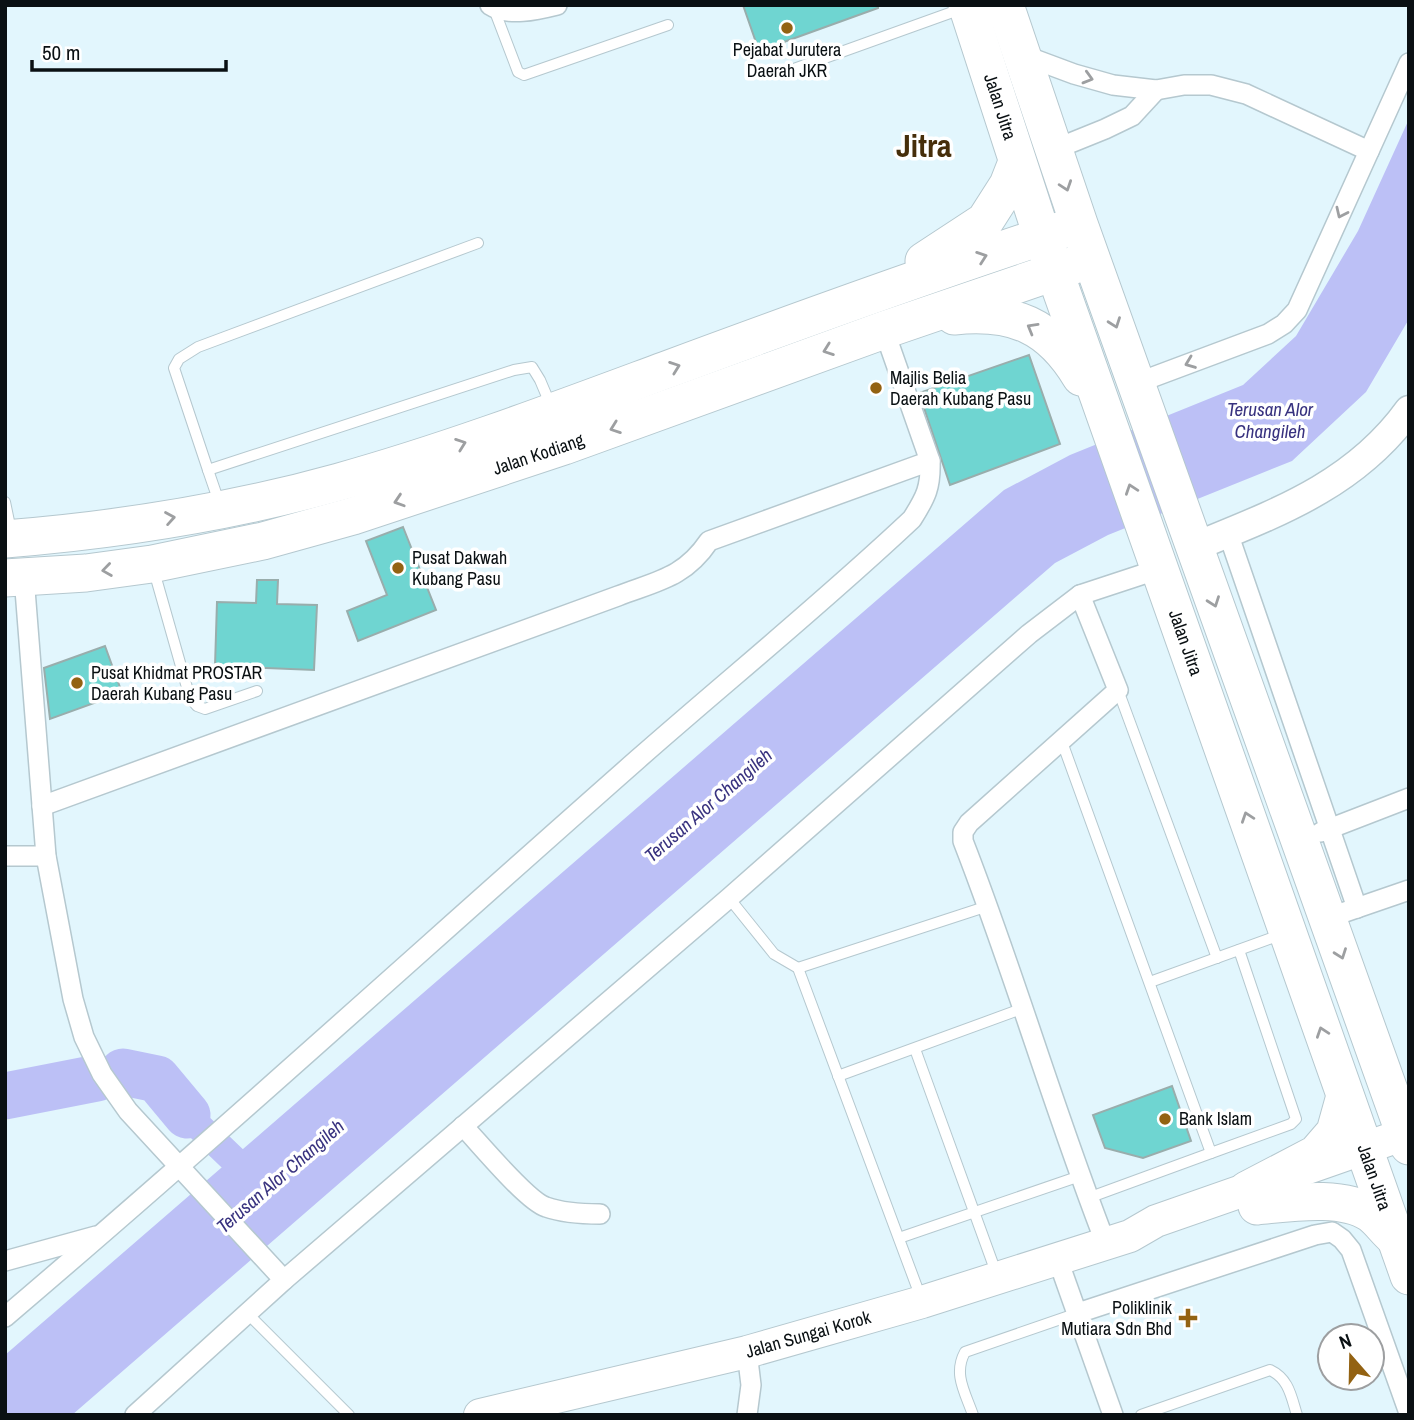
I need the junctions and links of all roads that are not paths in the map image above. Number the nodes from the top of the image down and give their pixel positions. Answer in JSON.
{"nodes":[{"id":1,"x":557,"y":5,"type":"edge"},
{"id":2,"x":1005,"y":5,"type":"edge"},
{"id":3,"x":967,"y":6,"type":"edge"},
{"id":4,"x":492,"y":7,"type":"edge"},
{"id":5,"x":668,"y":25,"type":"dead end"},
{"id":6,"x":1023,"y":55,"type":"junction"},
{"id":7,"x":1409,"y":63,"type":"edge"},
{"id":8,"x":780,"y":74,"type":"dead end"},
{"id":9,"x":1156,"y":90,"type":"junction"},
{"id":10,"x":1054,"y":150,"type":"junction"},
{"id":11,"x":1369,"y":151,"type":"junction"},
{"id":12,"x":1017,"y":162,"type":"junction"},
{"id":13,"x":1079,"y":224,"type":"junction"},
{"id":14,"x":1042,"y":236,"type":"junction"},
{"id":15,"x":478,"y":243,"type":"dead end"},
{"id":16,"x":1092,"y":260,"type":"junction"},
{"id":17,"x":1055,"y":272,"type":"junction"},
{"id":18,"x":856,"y":299,"type":"junction"},
{"id":19,"x":899,"y":325,"type":"junction"},
{"id":20,"x":1142,"y":399,"type":"junction"},
{"id":21,"x":1409,"y":410,"type":"edge"},
{"id":22,"x":554,"y":411,"type":"junction"},
{"id":23,"x":1108,"y":422,"type":"junction"},
{"id":24,"x":930,"y":461,"type":"junction"},
{"id":25,"x":208,"y":470,"type":"junction"},
{"id":26,"x":5,"y":502,"type":"edge"},
{"id":27,"x":221,"y":510,"type":"junction"},
{"id":28,"x":1228,"y":533,"type":"junction"},
{"id":29,"x":9,"y":539,"type":"edge"},
{"id":30,"x":1193,"y":542,"type":"junction"},
{"id":31,"x":1156,"y":560,"type":"junction"},
{"id":32,"x":152,"y":564,"type":"junction"},
{"id":33,"x":14,"y":578,"type":"edge"},
{"id":34,"x":1080,"y":595,"type":"junction"},
{"id":35,"x":1118,"y":690,"type":"junction"},
{"id":36,"x":257,"y":691,"type":"dead end"},
{"id":37,"x":1062,"y":742,"type":"junction"},
{"id":38,"x":1409,"y":798,"type":"edge"},
{"id":39,"x":42,"y":806,"type":"junction"},
{"id":40,"x":1316,"y":834,"type":"junction"},
{"id":41,"x":5,"y":856,"type":"edge"},
{"id":42,"x":46,"y":856,"type":"junction"},
{"id":43,"x":1409,"y":890,"type":"edge"},
{"id":44,"x":729,"y":898,"type":"junction"},
{"id":45,"x":988,"y":906,"type":"junction"},
{"id":46,"x":1342,"y":913,"type":"junction"},
{"id":47,"x":1287,"y":932,"type":"junction"},
{"id":48,"x":1239,"y":950,"type":"junction"},
{"id":49,"x":1217,"y":958,"type":"junction"},
{"id":50,"x":798,"y":968,"type":"junction"},
{"id":51,"x":1150,"y":982,"type":"junction"},
{"id":52,"x":1024,"y":1008,"type":"junction"},
{"id":53,"x":915,"y":1049,"type":"junction"},
{"id":54,"x":838,"y":1076,"type":"junction"},
{"id":55,"x":1345,"y":1096,"type":"junction"},
{"id":56,"x":463,"y":1126,"type":"junction"},
{"id":57,"x":1407,"y":1145,"type":"edge"},
{"id":58,"x":1211,"y":1153,"type":"junction"},
{"id":59,"x":1366,"y":1158,"type":"junction"},
{"id":60,"x":186,"y":1172,"type":"junction"},
{"id":61,"x":1080,"y":1176,"type":"junction"},
{"id":62,"x":1088,"y":1198,"type":"junction"},
{"id":63,"x":1252,"y":1198,"type":"junction"},
{"id":64,"x":973,"y":1211,"type":"junction"},
{"id":65,"x":600,"y":1214,"type":"dead end"},
{"id":66,"x":103,"y":1234,"type":"junction"},
{"id":67,"x":899,"y":1238,"type":"junction"},
{"id":68,"x":1395,"y":1238,"type":"junction"},
{"id":69,"x":1118,"y":1240,"type":"junction"},
{"id":70,"x":1058,"y":1260,"type":"junction"},
{"id":71,"x":5,"y":1261,"type":"edge"},
{"id":72,"x":1409,"y":1276,"type":"edge"},
{"id":73,"x":999,"y":1279,"type":"junction"},
{"id":74,"x":284,"y":1280,"type":"junction"},
{"id":75,"x":922,"y":1302,"type":"junction"},
{"id":76,"x":1078,"y":1313,"type":"junction"},
{"id":77,"x":248,"y":1314,"type":"junction"},
{"id":78,"x":5,"y":1317,"type":"edge"},
{"id":79,"x":747,"y":1352,"type":"junction"},
{"id":80,"x":164,"y":1390,"type":"junction"},
{"id":81,"x":1409,"y":1413,"type":"edge"},
{"id":82,"x":135,"y":1415,"type":"edge"},
{"id":83,"x":149,"y":1415,"type":"edge"},
{"id":84,"x":349,"y":1415,"type":"edge"},
{"id":85,"x":480,"y":1415,"type":"edge"},
{"id":86,"x":747,"y":1415,"type":"edge"},
{"id":87,"x":973,"y":1415,"type":"edge"},
{"id":88,"x":1113,"y":1415,"type":"edge"},
{"id":89,"x":1141,"y":1415,"type":"edge"},
{"id":90,"x":1297,"y":1415,"type":"edge"}],
"edges":[{"from":1,"to":4,"type":"street"},
{"from":2,"to":6,"type":"highway"},
{"from":3,"to":8,"type":"lane"},
{"from":3,"to":12,"type":"highway","name":"Jalan Jitra"},
{"from":4,"to":5,"type":"lane"},
{"from":6,"to":9,"type":"street","one_way":true},
{"from":6,"to":10,"type":"highway"},
{"from":7,"to":11,"type":"street"},
{"from":9,"to":10,"type":"street"},
{"from":9,"to":11,"type":"street"},
{"from":10,"to":13,"type":"highway","one_way":true},
{"from":11,"to":20,"type":"street","one_way":true},
{"from":12,"to":14,"type":"highway","name":"Jalan Jitra"},
{"from":12,"to":18,"type":"highway"},
{"from":13,"to":14,"type":"highway","name":"Jalan Kodiang"},
{"from":13,"to":16,"type":"highway"},
{"from":14,"to":17,"type":"highway","name":"Jalan Jitra"},
{"from":18,"to":14,"type":"highway","name":"Jalan Kodiang","one_way":true},
{"from":15,"to":25,"type":"lane"},
{"from":16,"to":17,"type":"highway","name":"Jalan Kodiang"},
{"from":16,"to":20,"type":"highway","one_way":true},
{"from":17,"to":19,"type":"highway","name":"Jalan Kodiang"},
{"from":17,"to":23,"type":"highway","name":"Jalan Jitra"},
{"from":22,"to":18,"type":"highway","name":"Jalan Kodiang","one_way":true},
{"from":23,"to":19,"type":"highway","one_way":true},
{"from":19,"to":24,"type":"street"},
{"from":19,"to":32,"type":"highway","name":"Jalan Kodiang","one_way":true},
{"from":20,"to":30,"type":"highway"},
{"from":21,"to":28,"type":"street"},
{"from":22,"to":25,"type":"lane"},
{"from":27,"to":22,"type":"highway","name":"Jalan Kodiang","one_way":true},
{"from":31,"to":23,"type":"highway","name":"Jalan Jitra","one_way":true},
{"from":24,"to":39,"type":"street"},
{"from":24,"to":60,"type":"street"},
{"from":25,"to":27,"type":"lane"},
{"from":26,"to":29,"type":"lane"},
{"from":29,"to":27,"type":"highway","name":"Jalan Kodiang","one_way":true},
{"from":28,"to":30,"type":"street"},
{"from":28,"to":40,"type":"street"},
{"from":30,"to":40,"type":"highway","one_way":true},
{"from":31,"to":34,"type":"street"},
{"from":47,"to":31,"type":"highway","name":"Jalan Jitra","one_way":true},
{"from":32,"to":33,"type":"highway","name":"Jalan Kodiang","one_way":true},
{"from":32,"to":36,"type":"lane"},
{"from":33,"to":39,"type":"street"},
{"from":34,"to":35,"type":"street"},
{"from":34,"to":44,"type":"street"},
{"from":35,"to":37,"type":"street"},
{"from":35,"to":49,"type":"lane"},
{"from":37,"to":45,"type":"street"},
{"from":37,"to":51,"type":"lane"},
{"from":38,"to":40,"type":"street"},
{"from":39,"to":42,"type":"street"},
{"from":40,"to":46,"type":"highway"},
{"from":41,"to":42,"type":"street"},
{"from":42,"to":60,"type":"street"},
{"from":43,"to":46,"type":"street"},
{"from":44,"to":50,"type":"lane"},
{"from":44,"to":56,"type":"street"},
{"from":45,"to":50,"type":"lane"},
{"from":45,"to":52,"type":"street"},
{"from":46,"to":57,"type":"highway","one_way":true},
{"from":47,"to":48,"type":"lane"},
{"from":55,"to":47,"type":"highway","name":"Jalan Jitra","one_way":true},
{"from":48,"to":49,"type":"lane"},
{"from":48,"to":58,"type":"lane"},
{"from":49,"to":51,"type":"lane"},
{"from":50,"to":54,"type":"lane"},
{"from":51,"to":58,"type":"lane"},
{"from":52,"to":53,"type":"lane"},
{"from":52,"to":61,"type":"street"},
{"from":53,"to":54,"type":"lane"},
{"from":53,"to":64,"type":"lane"},
{"from":54,"to":67,"type":"lane"},
{"from":55,"to":59,"type":"highway","name":"Jalan Jitra"},
{"from":55,"to":63,"type":"highway"},
{"from":56,"to":65,"type":"street"},
{"from":56,"to":74,"type":"street"},
{"from":57,"to":59,"type":"main road","name":"Jalan Sungai Korok"},
{"from":58,"to":62,"type":"lane"},
{"from":59,"to":63,"type":"main road","name":"Jalan Sungai Korok"},
{"from":59,"to":68,"type":"highway","name":"Jalan Jitra"},
{"from":60,"to":66,"type":"street"},
{"from":60,"to":74,"type":"street"},
{"from":61,"to":62,"type":"street"},
{"from":61,"to":64,"type":"lane"},
{"from":62,"to":69,"type":"street"},
{"from":63,"to":68,"type":"highway"},
{"from":63,"to":69,"type":"main road","name":"Jalan Sungai Korok"},
{"from":64,"to":67,"type":"lane"},
{"from":64,"to":73,"type":"lane"},
{"from":66,"to":71,"type":"street"},
{"from":66,"to":78,"type":"street"},
{"from":67,"to":75,"type":"lane"},
{"from":68,"to":72,"type":"highway","name":"Jalan Jitra"},
{"from":69,"to":70,"type":"main road","name":"Jalan Sungai Korok"},
{"from":70,"to":73,"type":"main road","name":"Jalan Sungai Korok"},
{"from":70,"to":76,"type":"street"},
{"from":73,"to":75,"type":"main road","name":"Jalan Sungai Korok"},
{"from":74,"to":77,"type":"street"},
{"from":75,"to":79,"type":"main road","name":"Jalan Sungai Korok"},
{"from":76,"to":81,"type":"street"},
{"from":76,"to":87,"type":"lane"},
{"from":76,"to":88,"type":"street"},
{"from":77,"to":80,"type":"street"},
{"from":77,"to":84,"type":"lane"},
{"from":79,"to":85,"type":"main road","name":"Jalan Sungai Korok"},
{"from":79,"to":86,"type":"street"},
{"from":80,"to":82,"type":"street"},
{"from":80,"to":83,"type":"street"},
{"from":89,"to":90,"type":"lane"}]}
